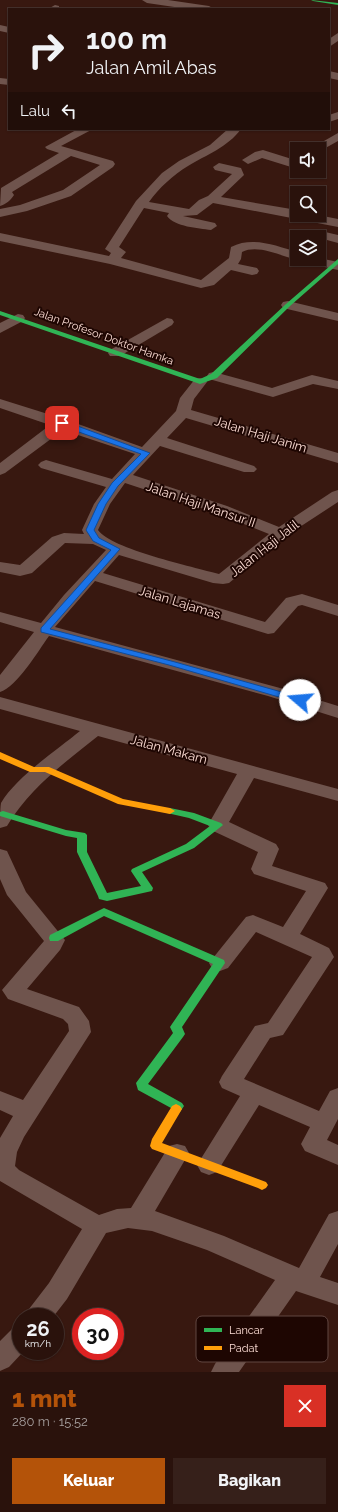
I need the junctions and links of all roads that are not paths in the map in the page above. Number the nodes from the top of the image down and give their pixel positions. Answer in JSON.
{"nodes":[{"id":1,"x":147,"y":0,"type":"edge"},
{"id":2,"x":313,"y":0,"type":"edge"},
{"id":3,"x":338,"y":4,"type":"edge"},
{"id":4,"x":191,"y":5,"type":"edge"},
{"id":5,"x":204,"y":8,"type":"edge"},
{"id":6,"x":336,"y":30,"type":"edge"},
{"id":7,"x":330,"y":42,"type":"edge"},
{"id":8,"x":85,"y":130,"type":"edge"},
{"id":9,"x":232,"y":130,"type":"edge"},
{"id":10,"x":338,"y":136,"type":"edge"},
{"id":11,"x":326,"y":143,"type":"edge"},
{"id":12,"x":68,"y":153,"type":"junction"},
{"id":13,"x":248,"y":160,"type":"dead end"},
{"id":14,"x":290,"y":163,"type":"edge"},
{"id":15,"x":219,"y":167,"type":"dead end"},
{"id":16,"x":0,"y":178,"type":"edge"},
{"id":17,"x":17,"y":183,"type":"junction"},
{"id":18,"x":212,"y":199,"type":"junction"},
{"id":19,"x":0,"y":202,"type":"edge"},
{"id":20,"x":140,"y":204,"type":"junction"},
{"id":21,"x":176,"y":211,"type":"junction"},
{"id":22,"x":0,"y":213,"type":"edge"},
{"id":23,"x":290,"y":213,"type":"edge"},
{"id":24,"x":326,"y":220,"type":"edge"},
{"id":25,"x":338,"y":223,"type":"edge"},
{"id":26,"x":211,"y":226,"type":"dead end"},
{"id":27,"x":326,"y":236,"type":"edge"},
{"id":28,"x":0,"y":237,"type":"edge"},
{"id":29,"x":338,"y":239,"type":"edge"},
{"id":30,"x":290,"y":254,"type":"edge"},
{"id":31,"x":112,"y":260,"type":"junction"},
{"id":32,"x":326,"y":262,"type":"edge"},
{"id":33,"x":337,"y":264,"type":"edge"},
{"id":34,"x":227,"y":265,"type":"junction"},
{"id":35,"x":252,"y":271,"type":"dead end"},
{"id":36,"x":288,"y":305,"type":"junction"},
{"id":37,"x":0,"y":313,"type":"edge"},
{"id":38,"x":338,"y":317,"type":"edge"},
{"id":39,"x":18,"y":318,"type":"junction"},
{"id":40,"x":167,"y":322,"type":"dead end"},
{"id":41,"x":0,"y":329,"type":"edge"},
{"id":42,"x":115,"y":353,"type":"junction"},
{"id":43,"x":207,"y":379,"type":"junction"},
{"id":44,"x":338,"y":386,"type":"edge"},
{"id":45,"x":0,"y":403,"type":"edge"},
{"id":46,"x":183,"y":412,"type":"junction"},
{"id":47,"x":62,"y":423,"type":"junction"},
{"id":48,"x":158,"y":440,"type":"junction"},
{"id":49,"x":146,"y":453,"type":"junction"},
{"id":50,"x":338,"y":458,"type":"edge"},
{"id":51,"x":46,"y":465,"type":"dead end"},
{"id":52,"x":1,"y":468,"type":"edge"},
{"id":53,"x":249,"y":469,"type":"dead end"},
{"id":54,"x":119,"y":481,"type":"junction"},
{"id":55,"x":337,"y":497,"type":"edge"},
{"id":56,"x":280,"y":533,"type":"junction"},
{"id":57,"x":96,"y":539,"type":"junction"},
{"id":58,"x":116,"y":549,"type":"junction"},
{"id":59,"x":0,"y":568,"type":"edge"},
{"id":60,"x":92,"y":575,"type":"junction"},
{"id":61,"x":338,"y":611,"type":"edge"},
{"id":62,"x":0,"y":617,"type":"edge"},
{"id":63,"x":44,"y":630,"type":"junction"},
{"id":64,"x":0,"y":686,"type":"edge"},
{"id":65,"x":0,"y":703,"type":"edge"},
{"id":66,"x":338,"y":712,"type":"edge"},
{"id":67,"x":94,"y":729,"type":"junction"},
{"id":68,"x":0,"y":755,"type":"edge"},
{"id":69,"x":46,"y":769,"type":"junction"},
{"id":70,"x":248,"y":771,"type":"junction"},
{"id":71,"x":338,"y":796,"type":"edge"},
{"id":72,"x":2,"y":818,"type":"edge"},
{"id":73,"x":218,"y":825,"type":"junction"},
{"id":74,"x":0,"y":856,"type":"edge"},
{"id":75,"x":54,"y":938,"type":"junction"},
{"id":76,"x":286,"y":938,"type":"junction"},
{"id":77,"x":220,"y":963,"type":"junction"},
{"id":78,"x":254,"y":1094,"type":"junction"},
{"id":79,"x":338,"y":1096,"type":"edge"},
{"id":80,"x":0,"y":1100,"type":"edge"},
{"id":81,"x":28,"y":1111,"type":"junction"},
{"id":82,"x":324,"y":1123,"type":"junction"},
{"id":83,"x":177,"y":1153,"type":"junction"},
{"id":84,"x":338,"y":1156,"type":"edge"},
{"id":85,"x":209,"y":1165,"type":"junction"},
{"id":86,"x":262,"y":1185,"type":"dead end"},
{"id":87,"x":138,"y":1218,"type":"junction"},
{"id":88,"x":338,"y":1221,"type":"edge"},
{"id":89,"x":97,"y":1226,"type":"junction"},
{"id":90,"x":297,"y":1280,"type":"junction"},
{"id":91,"x":338,"y":1294,"type":"edge"},
{"id":92,"x":45,"y":1308,"type":"edge"},
{"id":93,"x":268,"y":1316,"type":"edge"},
{"id":94,"x":12,"y":1346,"type":"edge"},
{"id":95,"x":0,"y":1359,"type":"edge"},
{"id":96,"x":232,"y":1362,"type":"edge"},
{"id":97,"x":224,"y":1372,"type":"edge"}],
"edges":[{"from":1,"to":4,"type":"street"},
{"from":2,"to":3,"type":"street"},
{"from":4,"to":5,"type":"street"},
{"from":6,"to":7,"type":"street"},
{"from":8,"to":12,"type":"street"},
{"from":9,"to":20,"type":"street"},
{"from":10,"to":11,"type":"street"},
{"from":12,"to":17,"type":"street"},
{"from":12,"to":22,"type":"street"},
{"from":13,"to":14,"type":"street"},
{"from":15,"to":18,"type":"street"},
{"from":16,"to":17,"type":"street"},
{"from":17,"to":19,"type":"street"},
{"from":18,"to":21,"type":"street"},
{"from":18,"to":23,"type":"street"},
{"from":20,"to":21,"type":"street"},
{"from":20,"to":31,"type":"street"},
{"from":21,"to":26,"type":"street"},
{"from":24,"to":25,"type":"street"},
{"from":27,"to":29,"type":"street"},
{"from":28,"to":31,"type":"street"},
{"from":30,"to":34,"type":"street"},
{"from":31,"to":34,"type":"street"},
{"from":32,"to":33,"type":"street"},
{"from":33,"to":36,"type":"street"},
{"from":34,"to":35,"type":"street"},
{"from":36,"to":38,"type":"street"},
{"from":36,"to":43,"type":"street"},
{"from":37,"to":39,"type":"street","name":"Jalan Profesor Doktor Hamka"},
{"from":39,"to":41,"type":"street"},
{"from":39,"to":42,"type":"street","name":"Jalan Profesor Doktor Hamka"},
{"from":40,"to":42,"type":"street"},
{"from":42,"to":43,"type":"street","name":"Jalan Profesor Doktor Hamka"},
{"from":43,"to":44,"type":"street"},
{"from":43,"to":46,"type":"street"},
{"from":45,"to":47,"type":"street"},
{"from":46,"to":48,"type":"street"},
{"from":46,"to":50,"type":"street","name":"Jalan Haji Janim"},
{"from":47,"to":49,"type":"street"},
{"from":47,"to":52,"type":"street"},
{"from":48,"to":49,"type":"street"},
{"from":48,"to":53,"type":"street"},
{"from":49,"to":54,"type":"street"},
{"from":51,"to":54,"type":"street","name":"Jalan Haji Mansur II"},
{"from":54,"to":56,"type":"street","name":"Jalan Haji Mansur II"},
{"from":54,"to":57,"type":"street"},
{"from":55,"to":56,"type":"street","name":"Jalan Haji Jalil"},
{"from":56,"to":58,"type":"street","name":"Jalan Haji Jalil"},
{"from":57,"to":58,"type":"street"},
{"from":57,"to":59,"type":"street"},
{"from":58,"to":60,"type":"street"},
{"from":60,"to":61,"type":"street","name":"Jalan Lajamas"},
{"from":60,"to":63,"type":"street"},
{"from":62,"to":63,"type":"street"},
{"from":63,"to":64,"type":"street"},
{"from":63,"to":66,"type":"street"},
{"from":65,"to":67,"type":"street","name":"Jalan Makam"},
{"from":67,"to":69,"type":"street"},
{"from":67,"to":70,"type":"street","name":"Jalan Makam"},
{"from":68,"to":69,"type":"street"},
{"from":69,"to":72,"type":"street"},
{"from":69,"to":73,"type":"street"},
{"from":70,"to":71,"type":"street","name":"Jalan Makam"},
{"from":70,"to":73,"type":"street"},
{"from":72,"to":73,"type":"street"},
{"from":73,"to":76,"type":"street"},
{"from":74,"to":75,"type":"street"},
{"from":75,"to":77,"type":"street"},
{"from":75,"to":81,"type":"street"},
{"from":76,"to":77,"type":"street"},
{"from":76,"to":78,"type":"street"},
{"from":77,"to":83,"type":"street"},
{"from":78,"to":82,"type":"street"},
{"from":78,"to":85,"type":"street"},
{"from":79,"to":82,"type":"street"},
{"from":80,"to":81,"type":"street"},
{"from":81,"to":89,"type":"street"},
{"from":82,"to":84,"type":"street"},
{"from":83,"to":85,"type":"street"},
{"from":83,"to":87,"type":"street"},
{"from":85,"to":86,"type":"street"},
{"from":87,"to":89,"type":"street"},
{"from":87,"to":90,"type":"street"},
{"from":88,"to":90,"type":"street"},
{"from":89,"to":92,"type":"street"},
{"from":90,"to":91,"type":"street"},
{"from":90,"to":93,"type":"street"},
{"from":94,"to":95,"type":"street"},
{"from":96,"to":97,"type":"street"}]}
